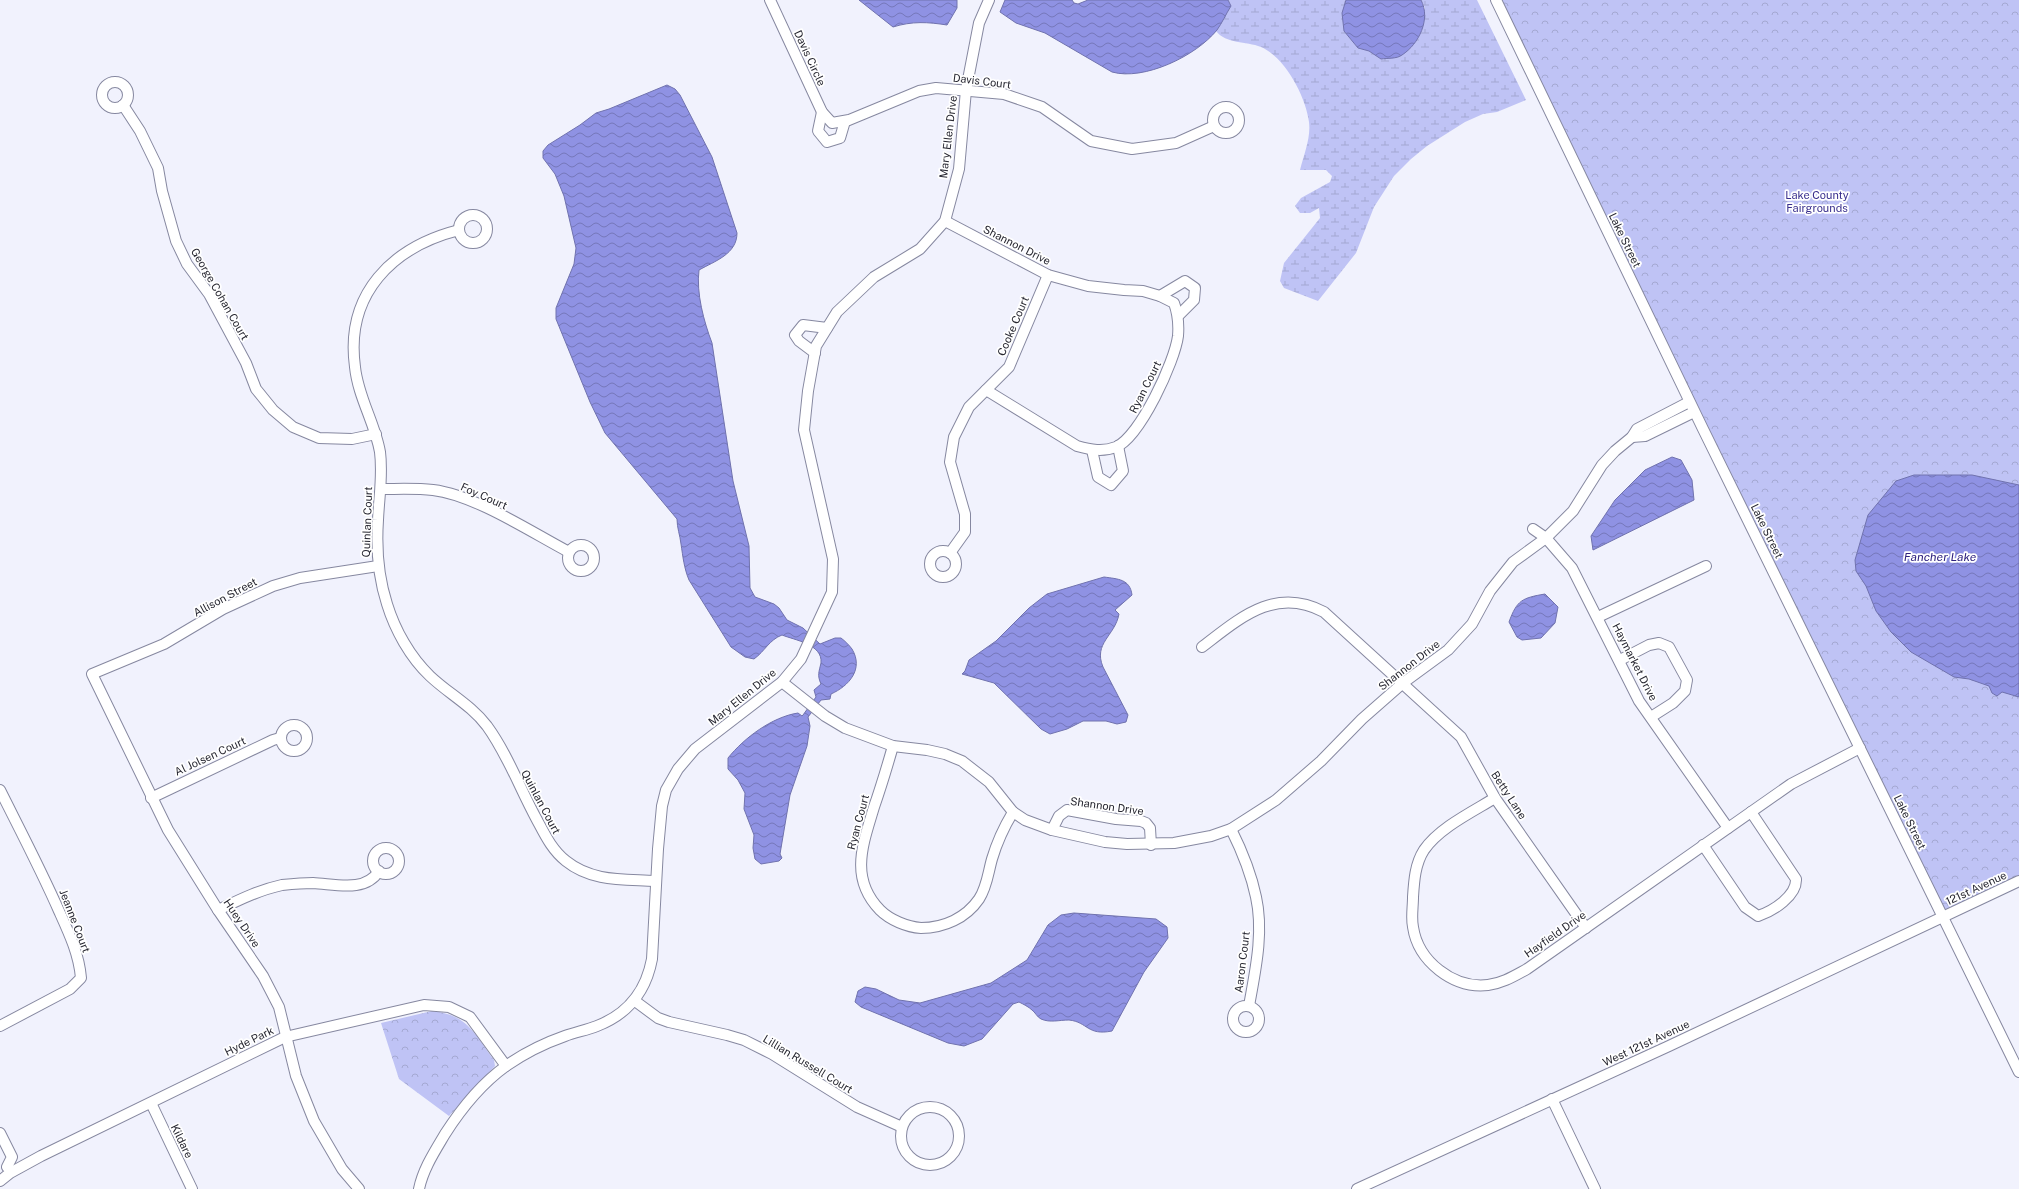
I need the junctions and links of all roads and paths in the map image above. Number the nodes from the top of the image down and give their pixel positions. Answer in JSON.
{"nodes":[{"id":1,"x":770,"y":0,"type":"edge"},
{"id":2,"x":989,"y":0,"type":"edge"},
{"id":3,"x":1496,"y":0,"type":"edge"},
{"id":4,"x":966,"y":90,"type":"junction"},
{"id":5,"x":123,"y":105,"type":"dead end"},
{"id":6,"x":822,"y":112,"type":"junction"},
{"id":7,"x":845,"y":121,"type":"junction"},
{"id":8,"x":832,"y":123,"type":"joint"},
{"id":9,"x":1214,"y":126,"type":"dead end"},
{"id":10,"x":945,"y":221,"type":"junction"},
{"id":11,"x":459,"y":230,"type":"dead end"},
{"id":12,"x":1048,"y":275,"type":"junction"},
{"id":13,"x":1160,"y":296,"type":"junction"},
{"id":14,"x":1174,"y":303,"type":"joint"},
{"id":15,"x":1178,"y":316,"type":"junction"},
{"id":16,"x":827,"y":328,"type":"junction"},
{"id":17,"x":815,"y":354,"type":"junction"},
{"id":18,"x":986,"y":390,"type":"junction"},
{"id":19,"x":1689,"y":402,"type":"junction"},
{"id":20,"x":1694,"y":412,"type":"junction"},
{"id":21,"x":376,"y":434,"type":"junction"},
{"id":22,"x":1632,"y":437,"type":"junction"},
{"id":23,"x":1118,"y":446,"type":"junction"},
{"id":24,"x":1092,"y":450,"type":"junction"},
{"id":25,"x":381,"y":489,"type":"junction"},
{"id":26,"x":1533,"y":529,"type":"dead end"},
{"id":27,"x":1546,"y":538,"type":"junction"},
{"id":28,"x":569,"y":552,"type":"dead end"},
{"id":29,"x":950,"y":553,"type":"dead end"},
{"id":30,"x":378,"y":566,"type":"junction"},
{"id":31,"x":1706,"y":566,"type":"dead end"},
{"id":32,"x":1598,"y":618,"type":"junction"},
{"id":33,"x":1202,"y":647,"type":"dead end"},
{"id":34,"x":1620,"y":660,"type":"junction"},
{"id":35,"x":92,"y":674,"type":"joint"},
{"id":36,"x":782,"y":682,"type":"junction"},
{"id":37,"x":1403,"y":683,"type":"junction"},
{"id":38,"x":1651,"y":717,"type":"junction"},
{"id":39,"x":280,"y":738,"type":"dead end"},
{"id":40,"x":893,"y":746,"type":"junction"},
{"id":41,"x":1860,"y":748,"type":"junction"},
{"id":42,"x":0,"y":790,"type":"edge"},
{"id":43,"x":151,"y":798,"type":"junction"},
{"id":44,"x":1495,"y":798,"type":"junction"},
{"id":45,"x":1013,"y":812,"type":"junction"},
{"id":46,"x":1751,"y":812,"type":"junction"},
{"id":47,"x":1728,"y":828,"type":"junction"},
{"id":48,"x":1231,"y":829,"type":"junction"},
{"id":49,"x":1052,"y":830,"type":"junction"},
{"id":50,"x":1151,"y":844,"type":"junction"},
{"id":51,"x":1703,"y":845,"type":"junction"},
{"id":52,"x":379,"y":871,"type":"dead end"},
{"id":53,"x":655,"y":881,"type":"junction"},
{"id":54,"x":2019,"y":881,"type":"edge"},
{"id":55,"x":218,"y":910,"type":"junction"},
{"id":56,"x":1944,"y":916,"type":"junction"},
{"id":57,"x":1586,"y":928,"type":"junction"},
{"id":58,"x":635,"y":1001,"type":"junction"},
{"id":59,"x":1249,"y":1006,"type":"dead end"},
{"id":60,"x":0,"y":1026,"type":"edge"},
{"id":61,"x":285,"y":1037,"type":"junction"},
{"id":62,"x":506,"y":1066,"type":"junction"},
{"id":63,"x":2019,"y":1072,"type":"edge"},
{"id":64,"x":1552,"y":1099,"type":"junction"},
{"id":65,"x":150,"y":1103,"type":"junction"},
{"id":66,"x":902,"y":1127,"type":"junction"},
{"id":67,"x":0,"y":1133,"type":"edge"},
{"id":68,"x":6,"y":1168,"type":"edge"},
{"id":69,"x":0,"y":1181,"type":"edge"},
{"id":70,"x":192,"y":1189,"type":"edge"},
{"id":71,"x":358,"y":1189,"type":"edge"},
{"id":72,"x":419,"y":1189,"type":"edge"},
{"id":73,"x":1357,"y":1189,"type":"edge"},
{"id":74,"x":1595,"y":1189,"type":"edge"}],
"edges":[{"from":1,"to":6,"type":"street","name":"Davis Circle"},
{"from":2,"to":4,"type":"street","name":"Mary Ellen Drive"},
{"from":3,"to":19,"type":"street","name":"Lake Street"},
{"from":4,"to":7,"type":"street","name":"Davis Court"},
{"from":4,"to":9,"type":"street","name":"Davis Court"},
{"from":4,"to":10,"type":"street","name":"Mary Ellen Drive"},
{"from":5,"to":21,"type":"street","name":"George Cohan Court"},
{"from":6,"to":7,"type":"street"},
{"from":6,"to":8,"type":"street","name":"Davis Circle"},
{"from":7,"to":8,"type":"street","name":"Davis Court"},
{"from":10,"to":12,"type":"street","name":"Shannon Drive"},
{"from":10,"to":16,"type":"street","name":"Mary Ellen Drive"},
{"from":11,"to":21,"type":"street","name":"Quinlan Court"},
{"from":12,"to":13,"type":"street","name":"Shannon Drive"},
{"from":12,"to":18,"type":"street","name":"Cooke Court"},
{"from":13,"to":14,"type":"street","name":"Shannon Drive"},
{"from":13,"to":15,"type":"street"},
{"from":14,"to":15,"type":"street","name":"Ryan Court"},
{"from":15,"to":23,"type":"street","name":"Ryan Court"},
{"from":16,"to":17,"type":"street","name":"Mary Ellen Drive"},
{"from":16,"to":17,"type":"street"},
{"from":17,"to":36,"type":"street","name":"Mary Ellen Drive"},
{"from":18,"to":24,"type":"street"},
{"from":18,"to":29,"type":"street","name":"Cooke Court"},
{"from":19,"to":20,"type":"street","name":"Lake Street"},
{"from":19,"to":22,"type":"street","name":"Shannon Drive"},
{"from":20,"to":22,"type":"street"},
{"from":20,"to":41,"type":"street","name":"Lake Street"},
{"from":21,"to":25,"type":"street","name":"Quinlan Court"},
{"from":22,"to":27,"type":"street","name":"Shannon Drive"},
{"from":23,"to":24,"type":"street"},
{"from":23,"to":24,"type":"street"},
{"from":25,"to":28,"type":"street","name":"Foy Court"},
{"from":25,"to":30,"type":"street","name":"Quinlan Court"},
{"from":26,"to":27,"type":"street","name":"Haymarket Drive"},
{"from":27,"to":32,"type":"street","name":"Haymarket Drive"},
{"from":27,"to":37,"type":"street","name":"Shannon Drive"},
{"from":30,"to":35,"type":"street","name":"Allison Street"},
{"from":30,"to":53,"type":"street","name":"Quinlan Court"},
{"from":31,"to":32,"type":"street"},
{"from":32,"to":34,"type":"street","name":"Haymarket Drive"},
{"from":33,"to":37,"type":"street","name":"Betty Lane"},
{"from":34,"to":38,"type":"street","name":"Haymarket Drive"},
{"from":34,"to":38,"type":"street"},
{"from":35,"to":43,"type":"street","name":"Huey Drive"},
{"from":36,"to":40,"type":"street","name":"Shannon Drive"},
{"from":36,"to":53,"type":"street","name":"Mary Ellen Drive"},
{"from":37,"to":44,"type":"street","name":"Betty Lane"},
{"from":37,"to":48,"type":"street","name":"Shannon Drive"},
{"from":38,"to":47,"type":"street","name":"Haymarket Drive"},
{"from":39,"to":43,"type":"street","name":"Al Jolsen Court"},
{"from":40,"to":45,"type":"street","name":"Shannon Drive"},
{"from":40,"to":45,"type":"street","name":"Ryan Court"},
{"from":41,"to":46,"type":"street","name":"Hayfield Drive"},
{"from":41,"to":56,"type":"street","name":"Lake Street"},
{"from":42,"to":60,"type":"street","name":"Jeanne Court"},
{"from":43,"to":55,"type":"street","name":"Huey Drive"},
{"from":44,"to":57,"type":"street","name":"Betty Lane"},
{"from":44,"to":57,"type":"street","name":"Hayfield Drive"},
{"from":45,"to":49,"type":"street","name":"Shannon Drive"},
{"from":46,"to":47,"type":"street","name":"Hayfield Drive"},
{"from":46,"to":51,"type":"street"},
{"from":47,"to":51,"type":"street","name":"Hayfield Drive"},
{"from":48,"to":50,"type":"street","name":"Shannon Drive"},
{"from":48,"to":59,"type":"street","name":"Aaron Court"},
{"from":49,"to":50,"type":"street","name":"Shannon Drive"},
{"from":49,"to":50,"type":"street","name":"Shannon Drive"},
{"from":51,"to":57,"type":"street","name":"Hayfield Drive"},
{"from":52,"to":55,"type":"street"},
{"from":53,"to":58,"type":"street","name":"Mary Ellen Drive"},
{"from":54,"to":56,"type":"street","name":"121st Avenue"},
{"from":55,"to":61,"type":"street","name":"Huey Drive"},
{"from":56,"to":63,"type":"street","name":"Lake Street"},
{"from":56,"to":64,"type":"street","name":"West 121st Avenue"},
{"from":58,"to":62,"type":"street","name":"Mary Ellen Drive"},
{"from":58,"to":66,"type":"street","name":"Lillian Russell Court"},
{"from":61,"to":62,"type":"street","name":"Hyde Park"},
{"from":61,"to":65,"type":"street","name":"Hyde Park"},
{"from":61,"to":71,"type":"street","name":"Huey Drive"},
{"from":62,"to":72,"type":"street","name":"Mary Ellen Drive"},
{"from":64,"to":73,"type":"street","name":"West 121st Avenue"},
{"from":64,"to":74,"type":"street"},
{"from":65,"to":68,"type":"street","name":"Hyde Park"},
{"from":65,"to":70,"type":"street","name":"Kildare"},
{"from":66,"to":66,"type":"street"},
{"from":67,"to":68,"type":"street"},
{"from":68,"to":69,"type":"street","name":"Hyde Park"}]}
